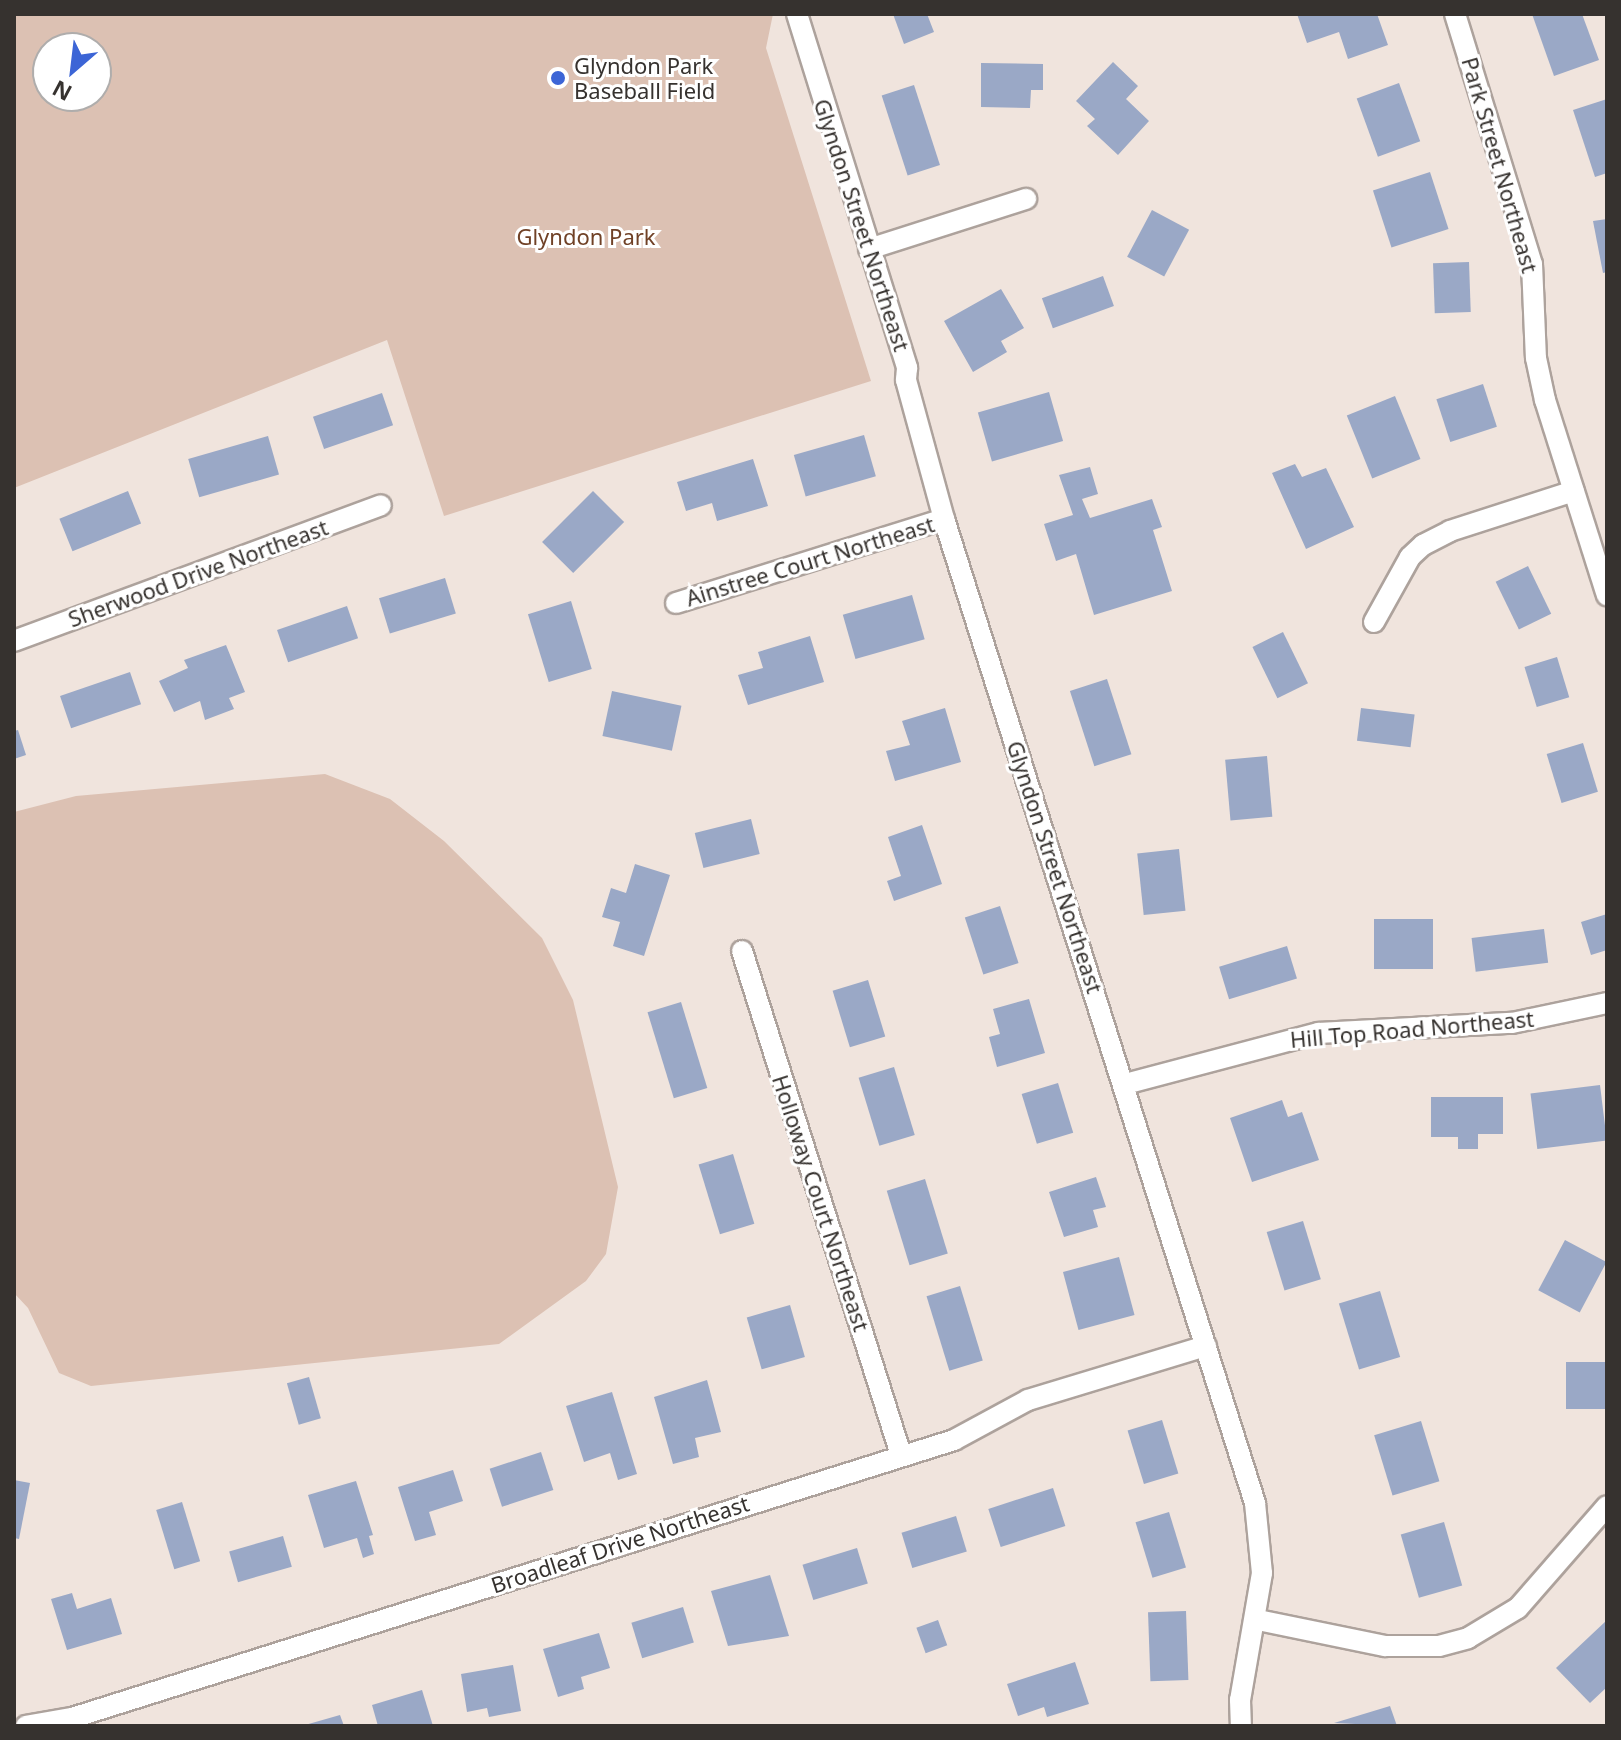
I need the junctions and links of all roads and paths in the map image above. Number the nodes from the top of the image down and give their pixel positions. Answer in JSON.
{"nodes":[{"id":1,"x":797,"y":14,"type":"edge"},
{"id":2,"x":1455,"y":14,"type":"edge"},
{"id":3,"x":1026,"y":199,"type":"dead end"},
{"id":4,"x":869,"y":249,"type":"junction"},
{"id":5,"x":1574,"y":491,"type":"junction"},
{"id":6,"x":381,"y":505,"type":"dead end"},
{"id":7,"x":944,"y":519,"type":"junction"},
{"id":8,"x":1607,"y":595,"type":"edge"},
{"id":9,"x":676,"y":603,"type":"dead end"},
{"id":10,"x":1374,"y":622,"type":"dead end"},
{"id":11,"x":14,"y":641,"type":"edge"},
{"id":12,"x":742,"y":951,"type":"dead end"},
{"id":13,"x":1607,"y":1003,"type":"edge"},
{"id":14,"x":1125,"y":1084,"type":"junction"},
{"id":15,"x":1206,"y":1346,"type":"junction"},
{"id":16,"x":901,"y":1455,"type":"junction"},
{"id":17,"x":1607,"y":1506,"type":"edge"},
{"id":18,"x":1258,"y":1620,"type":"junction"},
{"id":19,"x":26,"y":1726,"type":"edge"},
{"id":20,"x":1241,"y":1726,"type":"edge"}],
"edges":[{"from":1,"to":4,"type":"street","name":"Glyndon Street Northeast"},
{"from":2,"to":5,"type":"street","name":"Park Street Northeast"},
{"from":3,"to":4,"type":"street"},
{"from":4,"to":7,"type":"street","name":"Glyndon Street Northeast"},
{"from":5,"to":8,"type":"street","name":"Park Street Northeast"},
{"from":5,"to":10,"type":"street"},
{"from":6,"to":11,"type":"street","name":"Sherwood Drive Northeast"},
{"from":7,"to":9,"type":"street","name":"Ainstree Court Northeast"},
{"from":7,"to":14,"type":"street","name":"Glyndon Street Northeast"},
{"from":12,"to":16,"type":"street","name":"Holloway Court Northeast"},
{"from":13,"to":14,"type":"street","name":"Hill Top Road Northeast"},
{"from":14,"to":15,"type":"street","name":"Glyndon Street Northeast"},
{"from":15,"to":16,"type":"street","name":"Broadleaf Drive Northeast"},
{"from":15,"to":18,"type":"street","name":"Glyndon Street Northeast"},
{"from":16,"to":19,"type":"street","name":"Broadleaf Drive Northeast"},
{"from":17,"to":18,"type":"street"},
{"from":18,"to":20,"type":"street","name":"Glyndon Street Northeast"}]}
